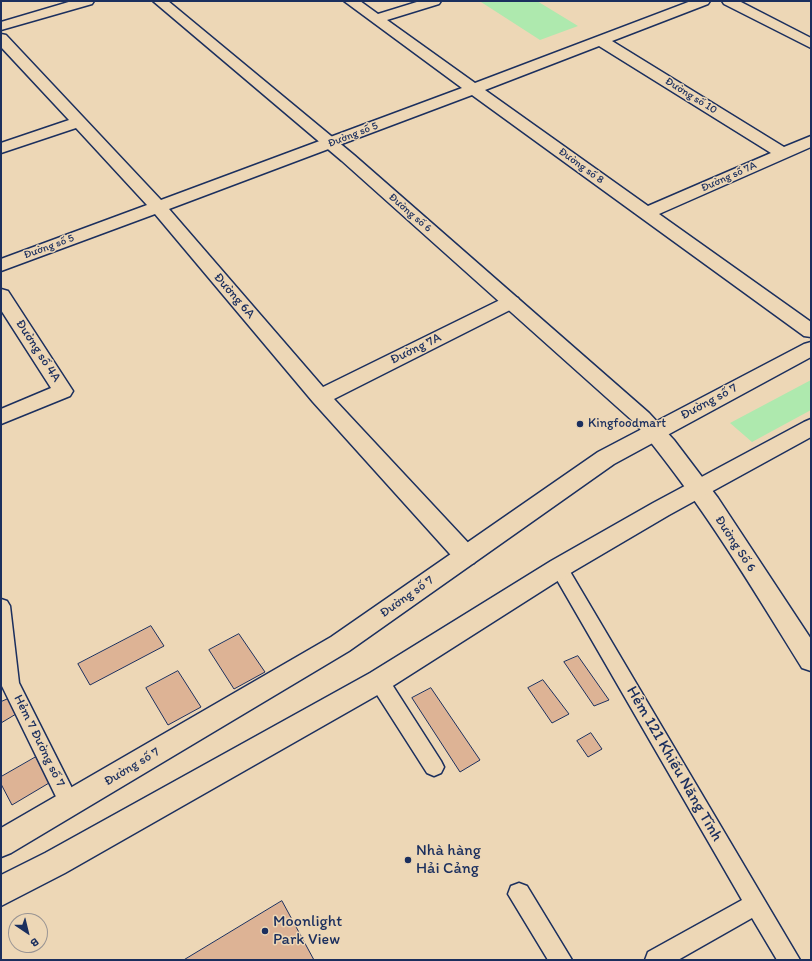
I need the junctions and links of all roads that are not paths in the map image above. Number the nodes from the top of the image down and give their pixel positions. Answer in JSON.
{"nodes":[{"id":1,"x":86,"y":1,"type":"edge"},
{"id":2,"x":160,"y":1,"type":"edge"},
{"id":3,"x":351,"y":1,"type":"edge"},
{"id":4,"x":434,"y":1,"type":"edge"},
{"id":5,"x":703,"y":1,"type":"edge"},
{"id":6,"x":729,"y":1,"type":"edge"},
{"id":7,"x":377,"y":20,"type":"junction"},
{"id":8,"x":1,"y":26,"type":"edge"},
{"id":9,"x":1,"y":38,"type":"edge"},
{"id":10,"x":600,"y":40,"type":"junction"},
{"id":11,"x":811,"y":44,"type":"edge"},
{"id":12,"x":473,"y":88,"type":"junction"},
{"id":13,"x":78,"y":122,"type":"junction"},
{"id":14,"x":811,"y":141,"type":"edge"},
{"id":15,"x":330,"y":144,"type":"junction"},
{"id":16,"x":1,"y":148,"type":"edge"},
{"id":17,"x":783,"y":153,"type":"junction"},
{"id":18,"x":158,"y":208,"type":"junction"},
{"id":19,"x":648,"y":213,"type":"junction"},
{"id":20,"x":1,"y":265,"type":"edge"},
{"id":21,"x":1,"y":295,"type":"edge"},
{"id":22,"x":511,"y":302,"type":"junction"},
{"id":23,"x":811,"y":332,"type":"edge"},
{"id":24,"x":811,"y":349,"type":"edge"},
{"id":25,"x":320,"y":397,"type":"junction"},
{"id":26,"x":1,"y":417,"type":"edge"},
{"id":27,"x":811,"y":427,"type":"edge"},
{"id":28,"x":654,"y":431,"type":"junction"},
{"id":29,"x":698,"y":489,"type":"junction"},
{"id":30,"x":466,"y":556,"type":"junction"},
{"id":31,"x":560,"y":568,"type":"junction"},
{"id":32,"x":1,"y":606,"type":"edge"},
{"id":33,"x":811,"y":660,"type":"edge"},
{"id":34,"x":379,"y":681,"type":"junction"},
{"id":35,"x":434,"y":767,"type":"dead end"},
{"id":36,"x":70,"y":804,"type":"junction"},
{"id":37,"x":1,"y":843,"type":"edge"},
{"id":38,"x":1,"y":891,"type":"edge"},
{"id":39,"x":519,"y":894,"type":"dead end"},
{"id":40,"x":756,"y":904,"type":"junction"},
{"id":41,"x":561,"y":960,"type":"edge"},
{"id":42,"x":656,"y":960,"type":"edge"},
{"id":43,"x":789,"y":960,"type":"edge"}],
"edges":[{"from":1,"to":8,"type":"street"},
{"from":2,"to":15,"type":"street","name":"Đường số 6"},
{"from":3,"to":7,"type":"street","name":"Đường số 8"},
{"from":4,"to":7,"type":"street"},
{"from":5,"to":10,"type":"street","name":"Đường số 5"},
{"from":6,"to":11,"type":"street"},
{"from":7,"to":12,"type":"street","name":"Đường số 8"},
{"from":9,"to":13,"type":"street","name":"Đường 6A"},
{"from":10,"to":12,"type":"street","name":"Đường số 5"},
{"from":10,"to":17,"type":"street","name":"Đường số 10"},
{"from":12,"to":15,"type":"street","name":"Đường số 5"},
{"from":12,"to":19,"type":"street","name":"Đường số 8"},
{"from":13,"to":16,"type":"street"},
{"from":13,"to":18,"type":"street","name":"Đường 6A"},
{"from":14,"to":17,"type":"street","name":"Đường số 7A"},
{"from":15,"to":18,"type":"street","name":"Đường số 5"},
{"from":15,"to":22,"type":"street","name":"Đường số 6"},
{"from":17,"to":19,"type":"street","name":"Đường số 7A"},
{"from":18,"to":20,"type":"street","name":"Đường số 5"},
{"from":18,"to":25,"type":"street","name":"Đường 6A"},
{"from":19,"to":23,"type":"street","name":"Đường số 8"},
{"from":21,"to":26,"type":"street","name":"Đường số 4A"},
{"from":22,"to":25,"type":"street","name":"Đường 7A"},
{"from":22,"to":28,"type":"street","name":"Đường số 6"},
{"from":24,"to":28,"type":"street","name":"Đường số 7"},
{"from":25,"to":30,"type":"street","name":"Đường 6A"},
{"from":27,"to":29,"type":"street"},
{"from":28,"to":29,"type":"street","name":"Đường Số 6"},
{"from":28,"to":30,"type":"street","name":"Đường số 7"},
{"from":29,"to":31,"type":"street"},
{"from":29,"to":33,"type":"street","name":"Đường Số 6"},
{"from":30,"to":36,"type":"street","name":"Đường số 7"},
{"from":31,"to":34,"type":"street"},
{"from":31,"to":40,"type":"lane","name":"Hẻm 121 Khiếu Năng Tĩnh"},
{"from":32,"to":36,"type":"lane","name":"Hẻm 7 Đường số 7"},
{"from":34,"to":35,"type":"lane"},
{"from":34,"to":38,"type":"street"},
{"from":36,"to":37,"type":"street","name":"Đường số 7"},
{"from":39,"to":41,"type":"lane"},
{"from":40,"to":42,"type":"lane"},
{"from":40,"to":43,"type":"lane","name":"Hẻm 121 Khiếu Năng Tĩnh"}]}
